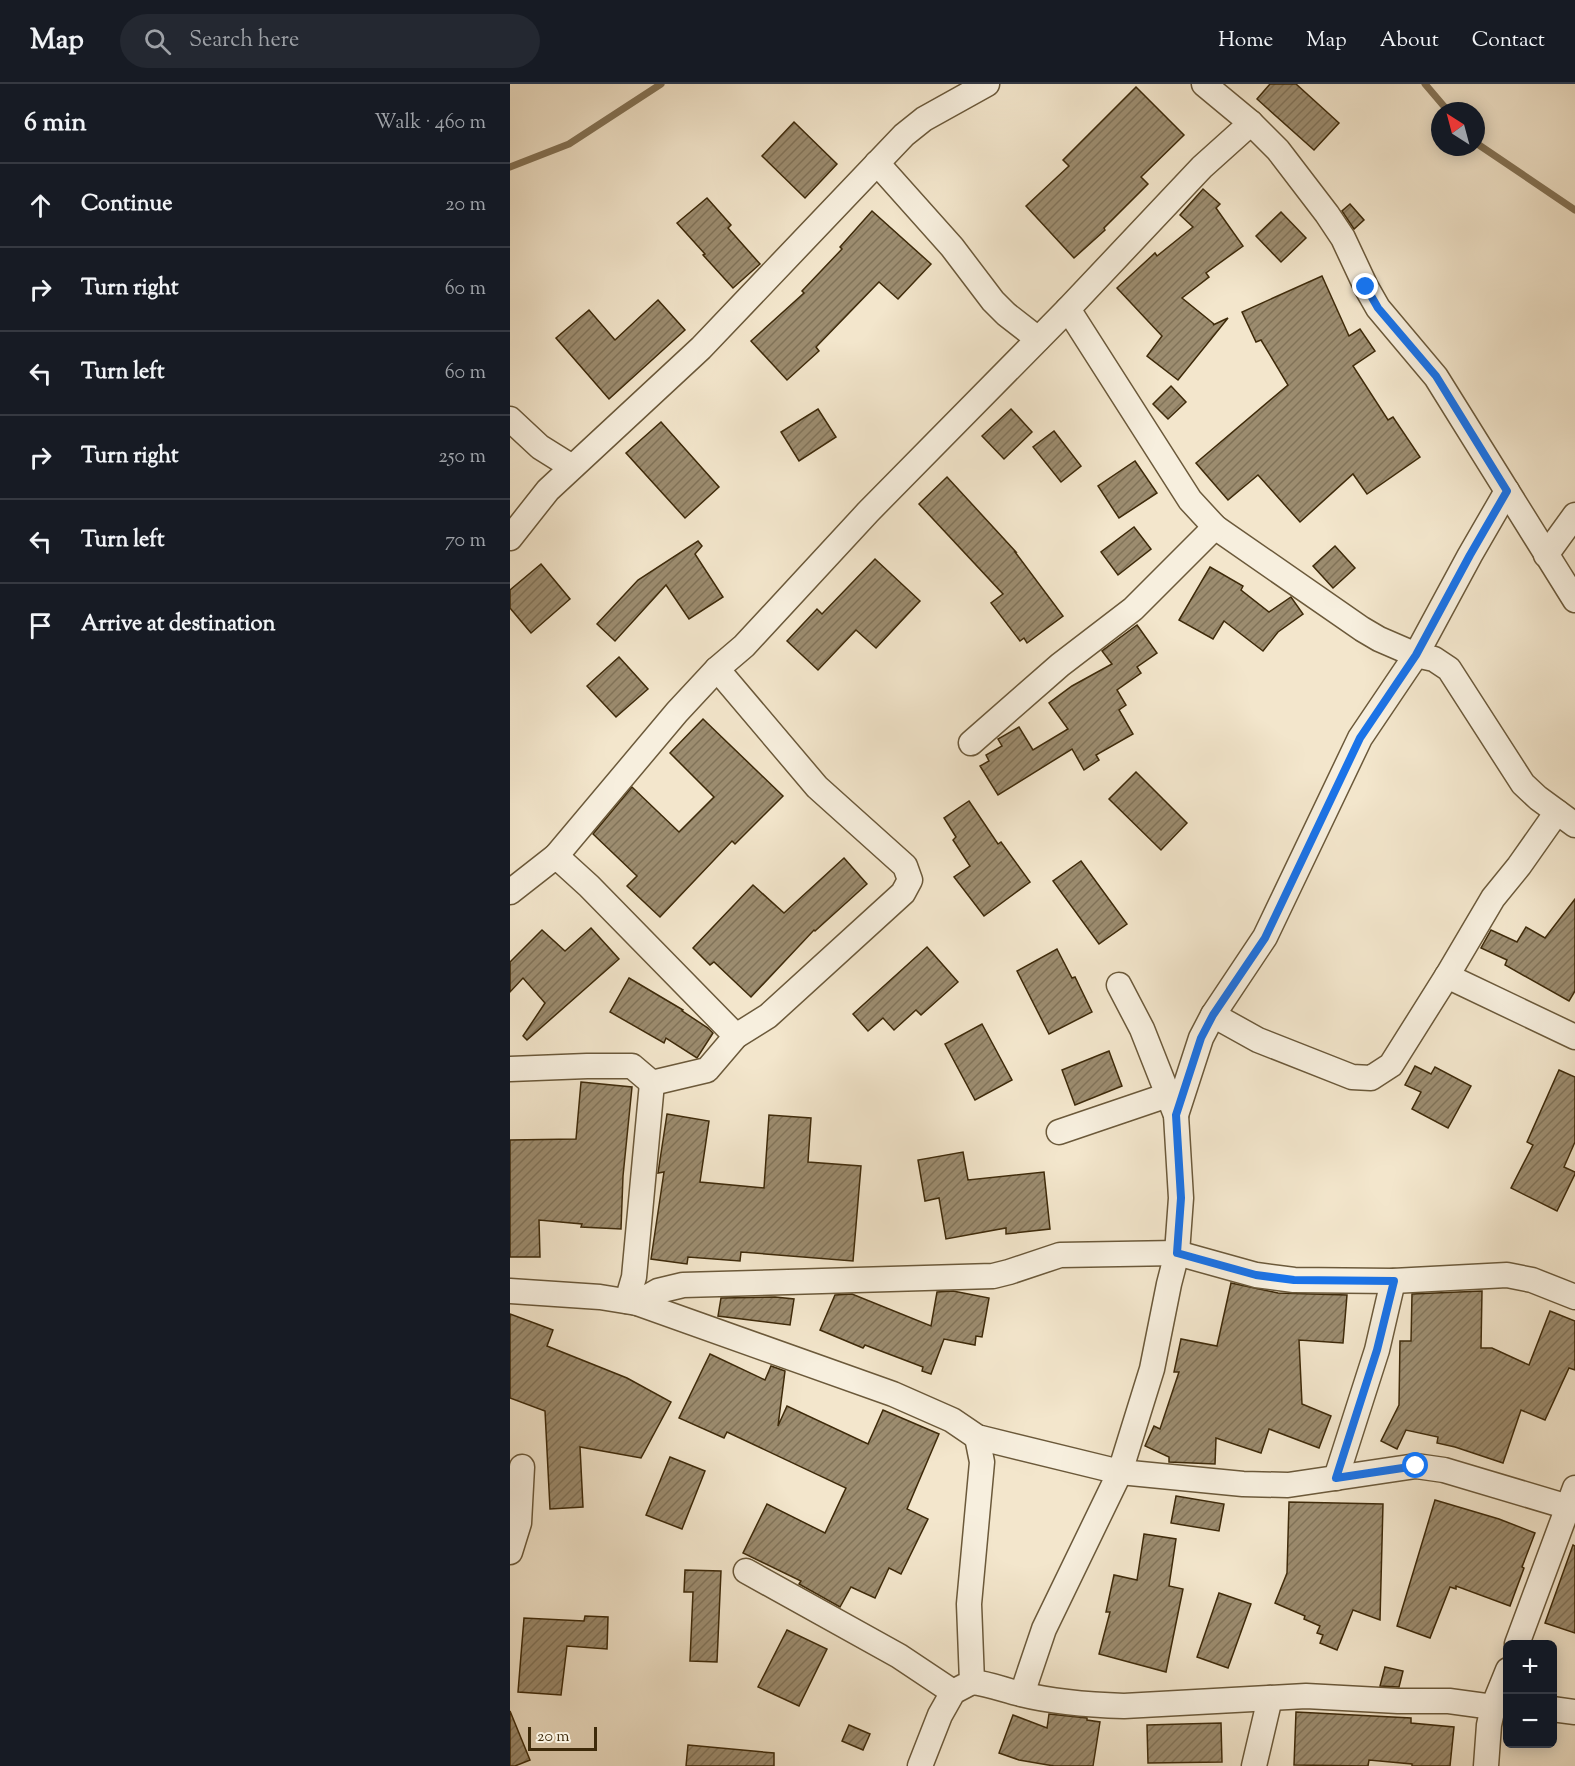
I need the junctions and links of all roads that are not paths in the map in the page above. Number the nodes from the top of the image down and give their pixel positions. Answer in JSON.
{"nodes":[{"id":1,"x":987,"y":84,"type":"edge"},
{"id":2,"x":1204,"y":84,"type":"edge"},
{"id":3,"x":1251,"y":123,"type":"junction"},
{"id":4,"x":877,"y":163,"type":"junction"},
{"id":5,"x":1068,"y":309,"type":"junction"},
{"id":6,"x":1038,"y":339,"type":"junction"},
{"id":7,"x":510,"y":419,"type":"edge"},
{"id":8,"x":572,"y":467,"type":"junction"},
{"id":9,"x":1507,"y":491,"type":"junction"},
{"id":10,"x":1575,"y":516,"type":"edge"},
{"id":11,"x":1215,"y":527,"type":"junction"},
{"id":12,"x":510,"y":538,"type":"edge"},
{"id":13,"x":1546,"y":555,"type":"junction"},
{"id":14,"x":1575,"y":600,"type":"edge"},
{"id":15,"x":1416,"y":655,"type":"junction"},
{"id":16,"x":717,"y":669,"type":"junction"},
{"id":17,"x":971,"y":742,"type":"dead end"},
{"id":18,"x":1566,"y":818,"type":"edge"},
{"id":19,"x":556,"y":856,"type":"junction"},
{"id":20,"x":510,"y":892,"type":"edge"},
{"id":21,"x":1447,"y":976,"type":"junction"},
{"id":22,"x":1119,"y":985,"type":"dead end"},
{"id":23,"x":1213,"y":1015,"type":"junction"},
{"id":24,"x":736,"y":1036,"type":"junction"},
{"id":25,"x":1575,"y":1037,"type":"edge"},
{"id":26,"x":510,"y":1069,"type":"edge"},
{"id":27,"x":652,"y":1083,"type":"junction"},
{"id":28,"x":1172,"y":1105,"type":"junction"},
{"id":29,"x":1059,"y":1132,"type":"dead end"},
{"id":30,"x":1177,"y":1253,"type":"junction"},
{"id":31,"x":1394,"y":1281,"type":"junction"},
{"id":32,"x":510,"y":1291,"type":"edge"},
{"id":33,"x":1575,"y":1297,"type":"edge"},
{"id":34,"x":632,"y":1302,"type":"junction"},
{"id":35,"x":977,"y":1437,"type":"junction"},
{"id":36,"x":522,"y":1467,"type":"dead end"},
{"id":37,"x":1120,"y":1472,"type":"junction"},
{"id":38,"x":1336,"y":1478,"type":"junction"},
{"id":39,"x":1573,"y":1501,"type":"edge"},
{"id":40,"x":510,"y":1552,"type":"edge"},
{"id":41,"x":746,"y":1571,"type":"dead end"},
{"id":42,"x":1519,"y":1640,"type":"edge"},
{"id":43,"x":962,"y":1687,"type":"junction"},
{"id":44,"x":1022,"y":1694,"type":"junction"},
{"id":45,"x":1270,"y":1698,"type":"junction"},
{"id":46,"x":1500,"y":1700,"type":"edge"},
{"id":47,"x":1557,"y":1710,"type":"edge"},
{"id":48,"x":1575,"y":1712,"type":"edge"},
{"id":49,"x":920,"y":1766,"type":"edge"},
{"id":50,"x":1254,"y":1766,"type":"edge"},
{"id":51,"x":1486,"y":1766,"type":"edge"}],
"edges":[{"from":1,"to":4,"type":"street"},
{"from":2,"to":3,"type":"street"},
{"from":3,"to":5,"type":"street"},
{"from":3,"to":9,"type":"street"},
{"from":4,"to":6,"type":"street"},
{"from":4,"to":8,"type":"street"},
{"from":5,"to":6,"type":"street"},
{"from":5,"to":11,"type":"street"},
{"from":6,"to":16,"type":"street"},
{"from":7,"to":8,"type":"street"},
{"from":8,"to":12,"type":"street"},
{"from":9,"to":13,"type":"street"},
{"from":9,"to":15,"type":"street"},
{"from":10,"to":13,"type":"street"},
{"from":11,"to":15,"type":"street"},
{"from":11,"to":17,"type":"street"},
{"from":13,"to":14,"type":"street"},
{"from":15,"to":18,"type":"street"},
{"from":15,"to":23,"type":"street"},
{"from":16,"to":19,"type":"street"},
{"from":16,"to":24,"type":"street"},
{"from":18,"to":21,"type":"street"},
{"from":19,"to":20,"type":"street"},
{"from":19,"to":24,"type":"street"},
{"from":21,"to":23,"type":"street"},
{"from":21,"to":25,"type":"street"},
{"from":22,"to":28,"type":"street"},
{"from":23,"to":28,"type":"street"},
{"from":24,"to":27,"type":"street"},
{"from":26,"to":27,"type":"street"},
{"from":27,"to":34,"type":"street"},
{"from":28,"to":29,"type":"street"},
{"from":28,"to":30,"type":"street"},
{"from":30,"to":31,"type":"street"},
{"from":30,"to":34,"type":"street"},
{"from":30,"to":37,"type":"street"},
{"from":31,"to":33,"type":"street"},
{"from":31,"to":38,"type":"street"},
{"from":32,"to":34,"type":"street"},
{"from":34,"to":35,"type":"street"},
{"from":35,"to":37,"type":"street"},
{"from":35,"to":43,"type":"street"},
{"from":36,"to":40,"type":"street"},
{"from":37,"to":38,"type":"street"},
{"from":37,"to":44,"type":"street"},
{"from":38,"to":39,"type":"street"},
{"from":39,"to":42,"type":"street"},
{"from":41,"to":43,"type":"street"},
{"from":43,"to":44,"type":"street"},
{"from":43,"to":49,"type":"street"},
{"from":44,"to":45,"type":"street"},
{"from":45,"to":46,"type":"street"},
{"from":45,"to":50,"type":"street"},
{"from":46,"to":51,"type":"street"},
{"from":47,"to":48,"type":"street"}]}
